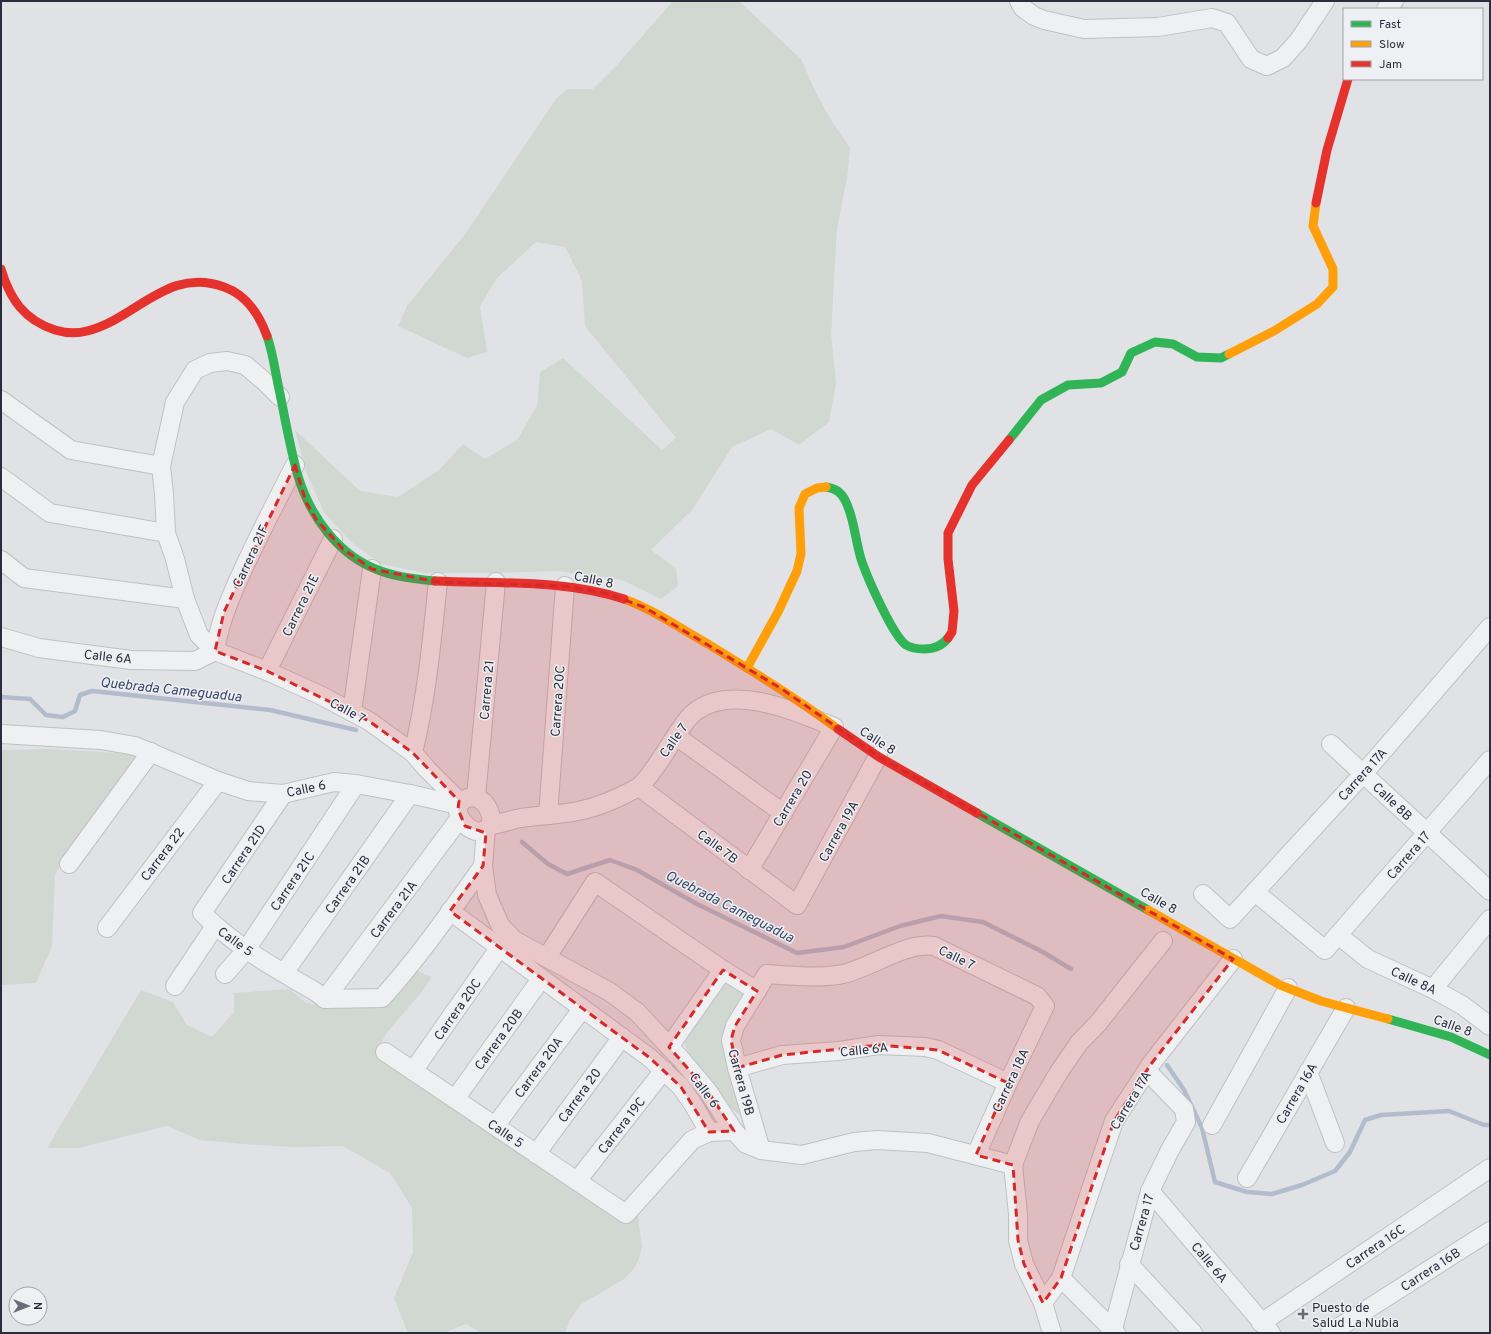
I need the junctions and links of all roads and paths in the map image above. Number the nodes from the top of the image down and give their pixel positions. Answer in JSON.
{"nodes":[{"id":1,"x":1019,"y":1,"type":"edge"},
{"id":2,"x":1325,"y":1,"type":"edge"},
{"id":3,"x":1348,"y":80,"type":"edge"},
{"id":4,"x":1,"y":269,"type":"edge"},
{"id":5,"x":280,"y":397,"type":"junction"},
{"id":6,"x":1,"y":400,"type":"edge"},
{"id":7,"x":293,"y":459,"type":"junction"},
{"id":8,"x":161,"y":466,"type":"junction"},
{"id":9,"x":1,"y":477,"type":"edge"},
{"id":10,"x":166,"y":533,"type":"junction"},
{"id":11,"x":333,"y":539,"type":"junction"},
{"id":12,"x":1,"y":560,"type":"edge"},
{"id":13,"x":372,"y":569,"type":"junction"},
{"id":14,"x":438,"y":582,"type":"junction"},
{"id":15,"x":496,"y":582,"type":"junction"},
{"id":16,"x":565,"y":586,"type":"junction"},
{"id":17,"x":185,"y":599,"type":"junction"},
{"id":18,"x":1488,"y":634,"type":"edge"},
{"id":19,"x":1,"y":637,"type":"edge"},
{"id":20,"x":215,"y":651,"type":"junction"},
{"id":21,"x":747,"y":668,"type":"junction"},
{"id":22,"x":267,"y":671,"type":"junction"},
{"id":23,"x":352,"y":712,"type":"junction"},
{"id":24,"x":834,"y":727,"type":"junction"},
{"id":25,"x":1,"y":734,"type":"edge"},
{"id":26,"x":676,"y":736,"type":"junction"},
{"id":27,"x":1331,"y":744,"type":"dead end"},
{"id":28,"x":143,"y":749,"type":"junction"},
{"id":29,"x":413,"y":752,"type":"junction"},
{"id":30,"x":878,"y":756,"type":"junction"},
{"id":31,"x":1490,"y":760,"type":"edge"},
{"id":32,"x":1363,"y":774,"type":"junction"},
{"id":33,"x":218,"y":781,"type":"junction"},
{"id":34,"x":356,"y":784,"type":"junction"},
{"id":35,"x":639,"y":787,"type":"junction"},
{"id":36,"x":283,"y":794,"type":"junction"},
{"id":37,"x":410,"y":794,"type":"junction"},
{"id":38,"x":783,"y":813,"type":"junction"},
{"id":39,"x":474,"y":814,"type":"junction"},
{"id":40,"x":548,"y":815,"type":"junction"},
{"id":41,"x":1427,"y":833,"type":"junction"},
{"id":42,"x":483,"y":860,"type":"junction"},
{"id":43,"x":69,"y":864,"type":"dead end"},
{"id":44,"x":749,"y":870,"type":"junction"},
{"id":45,"x":1490,"y":891,"type":"edge"},
{"id":46,"x":1255,"y":892,"type":"junction"},
{"id":47,"x":1203,"y":894,"type":"dead end"},
{"id":48,"x":797,"y":906,"type":"joint"},
{"id":49,"x":450,"y":911,"type":"junction"},
{"id":50,"x":202,"y":913,"type":"joint"},
{"id":51,"x":1490,"y":919,"type":"edge"},
{"id":52,"x":215,"y":926,"type":"junction"},
{"id":53,"x":106,"y":928,"type":"dead end"},
{"id":54,"x":1338,"y":935,"type":"junction"},
{"id":55,"x":1163,"y":941,"type":"dead end"},
{"id":56,"x":500,"y":947,"type":"junction"},
{"id":57,"x":246,"y":950,"type":"junction"},
{"id":58,"x":547,"y":957,"type":"junction"},
{"id":59,"x":1233,"y":959,"type":"junction"},
{"id":60,"x":724,"y":970,"type":"junction"},
{"id":61,"x":225,"y":974,"type":"dead end"},
{"id":62,"x":284,"y":974,"type":"junction"},
{"id":63,"x":767,"y":974,"type":"joint"},
{"id":64,"x":541,"y":979,"type":"junction"},
{"id":65,"x":175,"y":986,"type":"dead end"},
{"id":66,"x":1288,"y":988,"type":"junction"},
{"id":67,"x":1433,"y":989,"type":"junction"},
{"id":68,"x":757,"y":991,"type":"junction"},
{"id":69,"x":325,"y":999,"type":"junction"},
{"id":70,"x":1045,"y":1006,"type":"joint"},
{"id":71,"x":582,"y":1008,"type":"junction"},
{"id":72,"x":1346,"y":1008,"type":"junction"},
{"id":73,"x":1490,"y":1026,"type":"edge"},
{"id":74,"x":622,"y":1037,"type":"junction"},
{"id":75,"x":669,"y":1047,"type":"junction"},
{"id":76,"x":385,"y":1052,"type":"dead end"},
{"id":77,"x":1490,"y":1055,"type":"edge"},
{"id":78,"x":737,"y":1068,"type":"junction"},
{"id":79,"x":1149,"y":1068,"type":"junction"},
{"id":80,"x":664,"y":1070,"type":"junction"},
{"id":81,"x":413,"y":1071,"type":"junction"},
{"id":82,"x":1308,"y":1072,"type":"junction"},
{"id":83,"x":1008,"y":1083,"type":"junction"},
{"id":84,"x":455,"y":1099,"type":"junction"},
{"id":85,"x":1212,"y":1125,"type":"dead end"},
{"id":86,"x":495,"y":1126,"type":"junction"},
{"id":87,"x":734,"y":1131,"type":"junction"},
{"id":88,"x":710,"y":1132,"type":"junction"},
{"id":89,"x":1336,"y":1143,"type":"dead end"},
{"id":90,"x":761,"y":1150,"type":"junction"},
{"id":91,"x":536,"y":1154,"type":"junction"},
{"id":92,"x":976,"y":1155,"type":"junction"},
{"id":93,"x":1013,"y":1165,"type":"junction"},
{"id":94,"x":1490,"y":1168,"type":"edge"},
{"id":95,"x":1247,"y":1178,"type":"dead end"},
{"id":96,"x":577,"y":1181,"type":"junction"},
{"id":97,"x":1150,"y":1191,"type":"junction"},
{"id":98,"x":626,"y":1214,"type":"joint"},
{"id":99,"x":1490,"y":1231,"type":"edge"},
{"id":100,"x":1129,"y":1264,"type":"junction"},
{"id":101,"x":1060,"y":1278,"type":"junction"},
{"id":102,"x":1043,"y":1303,"type":"junction"},
{"id":103,"x":1266,"y":1328,"type":"edge"},
{"id":104,"x":1114,"y":1331,"type":"edge"},
{"id":105,"x":1052,"y":1333,"type":"edge"},
{"id":106,"x":1193,"y":1333,"type":"edge"},
{"id":107,"x":1330,"y":1333,"type":"edge"}],
"edges":[{"from":1,"to":2,"type":"street"},
{"from":3,"to":21,"type":"main road"},
{"from":4,"to":5,"type":"main road","name":"Calle 8"},
{"from":5,"to":7,"type":"main road","name":"Calle 8"},
{"from":5,"to":8,"type":"street"},
{"from":6,"to":8,"type":"street"},
{"from":7,"to":11,"type":"main road","name":"Calle 8"},
{"from":7,"to":20,"type":"street","name":"Carrera 21F"},
{"from":8,"to":10,"type":"street"},
{"from":9,"to":10,"type":"street"},
{"from":10,"to":17,"type":"street"},
{"from":11,"to":13,"type":"main road","name":"Calle 8"},
{"from":11,"to":22,"type":"street","name":"Carrera 21E"},
{"from":12,"to":17,"type":"street"},
{"from":13,"to":14,"type":"main road","name":"Calle 8"},
{"from":13,"to":23,"type":"street"},
{"from":14,"to":15,"type":"main road","name":"Calle 8"},
{"from":14,"to":29,"type":"street"},
{"from":15,"to":16,"type":"main road","name":"Calle 8"},
{"from":15,"to":39,"type":"street","name":"Carrera 21"},
{"from":16,"to":21,"type":"main road","name":"Calle 8"},
{"from":16,"to":40,"type":"street","name":"Carrera 20C"},
{"from":17,"to":20,"type":"street"},
{"from":18,"to":32,"type":"street","name":"Carrera 17A"},
{"from":19,"to":20,"type":"street","name":"Calle 6A"},
{"from":20,"to":22,"type":"street","name":"Calle 7"},
{"from":21,"to":24,"type":"main road","name":"Calle 8"},
{"from":22,"to":23,"type":"street","name":"Calle 7"},
{"from":23,"to":29,"type":"street","name":"Calle 7"},
{"from":24,"to":26,"type":"street","name":"Calle 7"},
{"from":24,"to":30,"type":"main road","name":"Calle 8"},
{"from":24,"to":38,"type":"street","name":"Carrera 20"},
{"from":25,"to":28,"type":"street","name":"Calle 6"},
{"from":26,"to":35,"type":"street","name":"Calle 7"},
{"from":26,"to":38,"type":"street"},
{"from":27,"to":32,"type":"street","name":"Calle 8B"},
{"from":28,"to":33,"type":"street","name":"Calle 6"},
{"from":28,"to":43,"type":"street"},
{"from":29,"to":39,"type":"street","name":"Calle 7"},
{"from":30,"to":48,"type":"street","name":"Carrera 19A"},
{"from":30,"to":59,"type":"main road","name":"Calle 8"},
{"from":31,"to":41,"type":"street","name":"Carrera 17"},
{"from":32,"to":41,"type":"street","name":"Calle 8B"},
{"from":32,"to":46,"type":"street","name":"Carrera 17A"},
{"from":33,"to":36,"type":"street","name":"Calle 6"},
{"from":33,"to":53,"type":"street","name":"Carrera 22"},
{"from":34,"to":36,"type":"street","name":"Calle 6"},
{"from":34,"to":37,"type":"street","name":"Calle 6"},
{"from":34,"to":57,"type":"street","name":"Carrera 21C"},
{"from":35,"to":40,"type":"street","name":"Calle 7"},
{"from":35,"to":44,"type":"street","name":"Calle 7B"},
{"from":36,"to":50,"type":"street","name":"Carrera 21D"},
{"from":37,"to":39,"type":"street","name":"Calle 6"},
{"from":37,"to":62,"type":"street","name":"Carrera 21B"},
{"from":38,"to":44,"type":"street","name":"Carrera 20"},
{"from":39,"to":40,"type":"street","name":"Calle 7"},
{"from":39,"to":42,"type":"street","name":"Calle 6"},
{"from":39,"to":69,"type":"street","name":"Carrera 21A"},
{"from":41,"to":45,"type":"street","name":"Calle 8B"},
{"from":41,"to":54,"type":"street","name":"Carrera 17"},
{"from":42,"to":49,"type":"street"},
{"from":42,"to":58,"type":"street","name":"Calle 6"},
{"from":44,"to":48,"type":"street","name":"Calle 7B"},
{"from":46,"to":47,"type":"street","name":"Carrera 17A"},
{"from":46,"to":54,"type":"street","name":"Carrera 17"},
{"from":49,"to":56,"type":"street"},
{"from":49,"to":69,"type":"street"},
{"from":50,"to":52,"type":"street","name":"Calle 5"},
{"from":51,"to":67,"type":"street"},
{"from":52,"to":57,"type":"street","name":"Calle 5"},
{"from":52,"to":65,"type":"street"},
{"from":54,"to":67,"type":"street","name":"Calle 8A"},
{"from":55,"to":93,"type":"street"},
{"from":56,"to":64,"type":"street"},
{"from":56,"to":81,"type":"street","name":"Carrera 20C"},
{"from":57,"to":61,"type":"street","name":"Carrera 21C"},
{"from":57,"to":62,"type":"street","name":"Calle 5"},
{"from":58,"to":60,"type":"street"},
{"from":58,"to":75,"type":"street","name":"Calle 6"},
{"from":59,"to":66,"type":"main road","name":"Calle 8"},
{"from":59,"to":79,"type":"street","name":"Carrera 17A"},
{"from":60,"to":68,"type":"street"},
{"from":60,"to":75,"type":"street"},
{"from":62,"to":69,"type":"street","name":"Calle 5"},
{"from":63,"to":68,"type":"street","name":"Carrera 19B"},
{"from":63,"to":70,"type":"street","name":"Calle 7"},
{"from":64,"to":71,"type":"street"},
{"from":64,"to":84,"type":"street","name":"Carrera 20B"},
{"from":66,"to":72,"type":"main road","name":"Calle 8"},
{"from":66,"to":85,"type":"street"},
{"from":67,"to":73,"type":"street","name":"Calle 8A"},
{"from":68,"to":78,"type":"street","name":"Carrera 19B"},
{"from":70,"to":83,"type":"street","name":"Carrera 18A"},
{"from":71,"to":74,"type":"street"},
{"from":71,"to":86,"type":"street","name":"Carrera 20A"},
{"from":72,"to":77,"type":"main road","name":"Calle 8"},
{"from":72,"to":82,"type":"street","name":"Carrera 16A"},
{"from":74,"to":80,"type":"street"},
{"from":74,"to":91,"type":"street","name":"Carrera 20"},
{"from":75,"to":87,"type":"street","name":"Calle 6"},
{"from":76,"to":81,"type":"street","name":"Calle 5"},
{"from":78,"to":83,"type":"street","name":"Calle 6A"},
{"from":78,"to":90,"type":"street","name":"Carrera 19B"},
{"from":79,"to":97,"type":"street","name":"Carrera 17"},
{"from":79,"to":101,"type":"street","name":"Carrera 17A"},
{"from":80,"to":88,"type":"street"},
{"from":80,"to":96,"type":"street","name":"Carrera 19C"},
{"from":81,"to":84,"type":"street","name":"Calle 5"},
{"from":82,"to":89,"type":"street"},
{"from":82,"to":95,"type":"street","name":"Carrera 16A"},
{"from":83,"to":92,"type":"street","name":"Carrera 18A"},
{"from":84,"to":86,"type":"street","name":"Calle 5"},
{"from":86,"to":91,"type":"street","name":"Calle 5"},
{"from":87,"to":88,"type":"street","name":"Carrera 19B"},
{"from":87,"to":90,"type":"street","name":"Calle 6"},
{"from":88,"to":98,"type":"street","name":"Carrera 19B"},
{"from":90,"to":92,"type":"street","name":"Calle 6"},
{"from":91,"to":96,"type":"street","name":"Calle 5"},
{"from":92,"to":93,"type":"street","name":"Calle 6"},
{"from":93,"to":102,"type":"street"},
{"from":94,"to":103,"type":"street","name":"Carrera 16C"},
{"from":96,"to":98,"type":"street","name":"Calle 5"},
{"from":97,"to":100,"type":"street","name":"Carrera 17"},
{"from":97,"to":103,"type":"street","name":"Calle 6A"},
{"from":99,"to":107,"type":"street","name":"Carrera 16B"},
{"from":100,"to":104,"type":"street","name":"Carrera 17"},
{"from":100,"to":106,"type":"street"},
{"from":101,"to":102,"type":"street","name":"Carrera 17A"},
{"from":101,"to":104,"type":"street"},
{"from":102,"to":105,"type":"street"}]}
